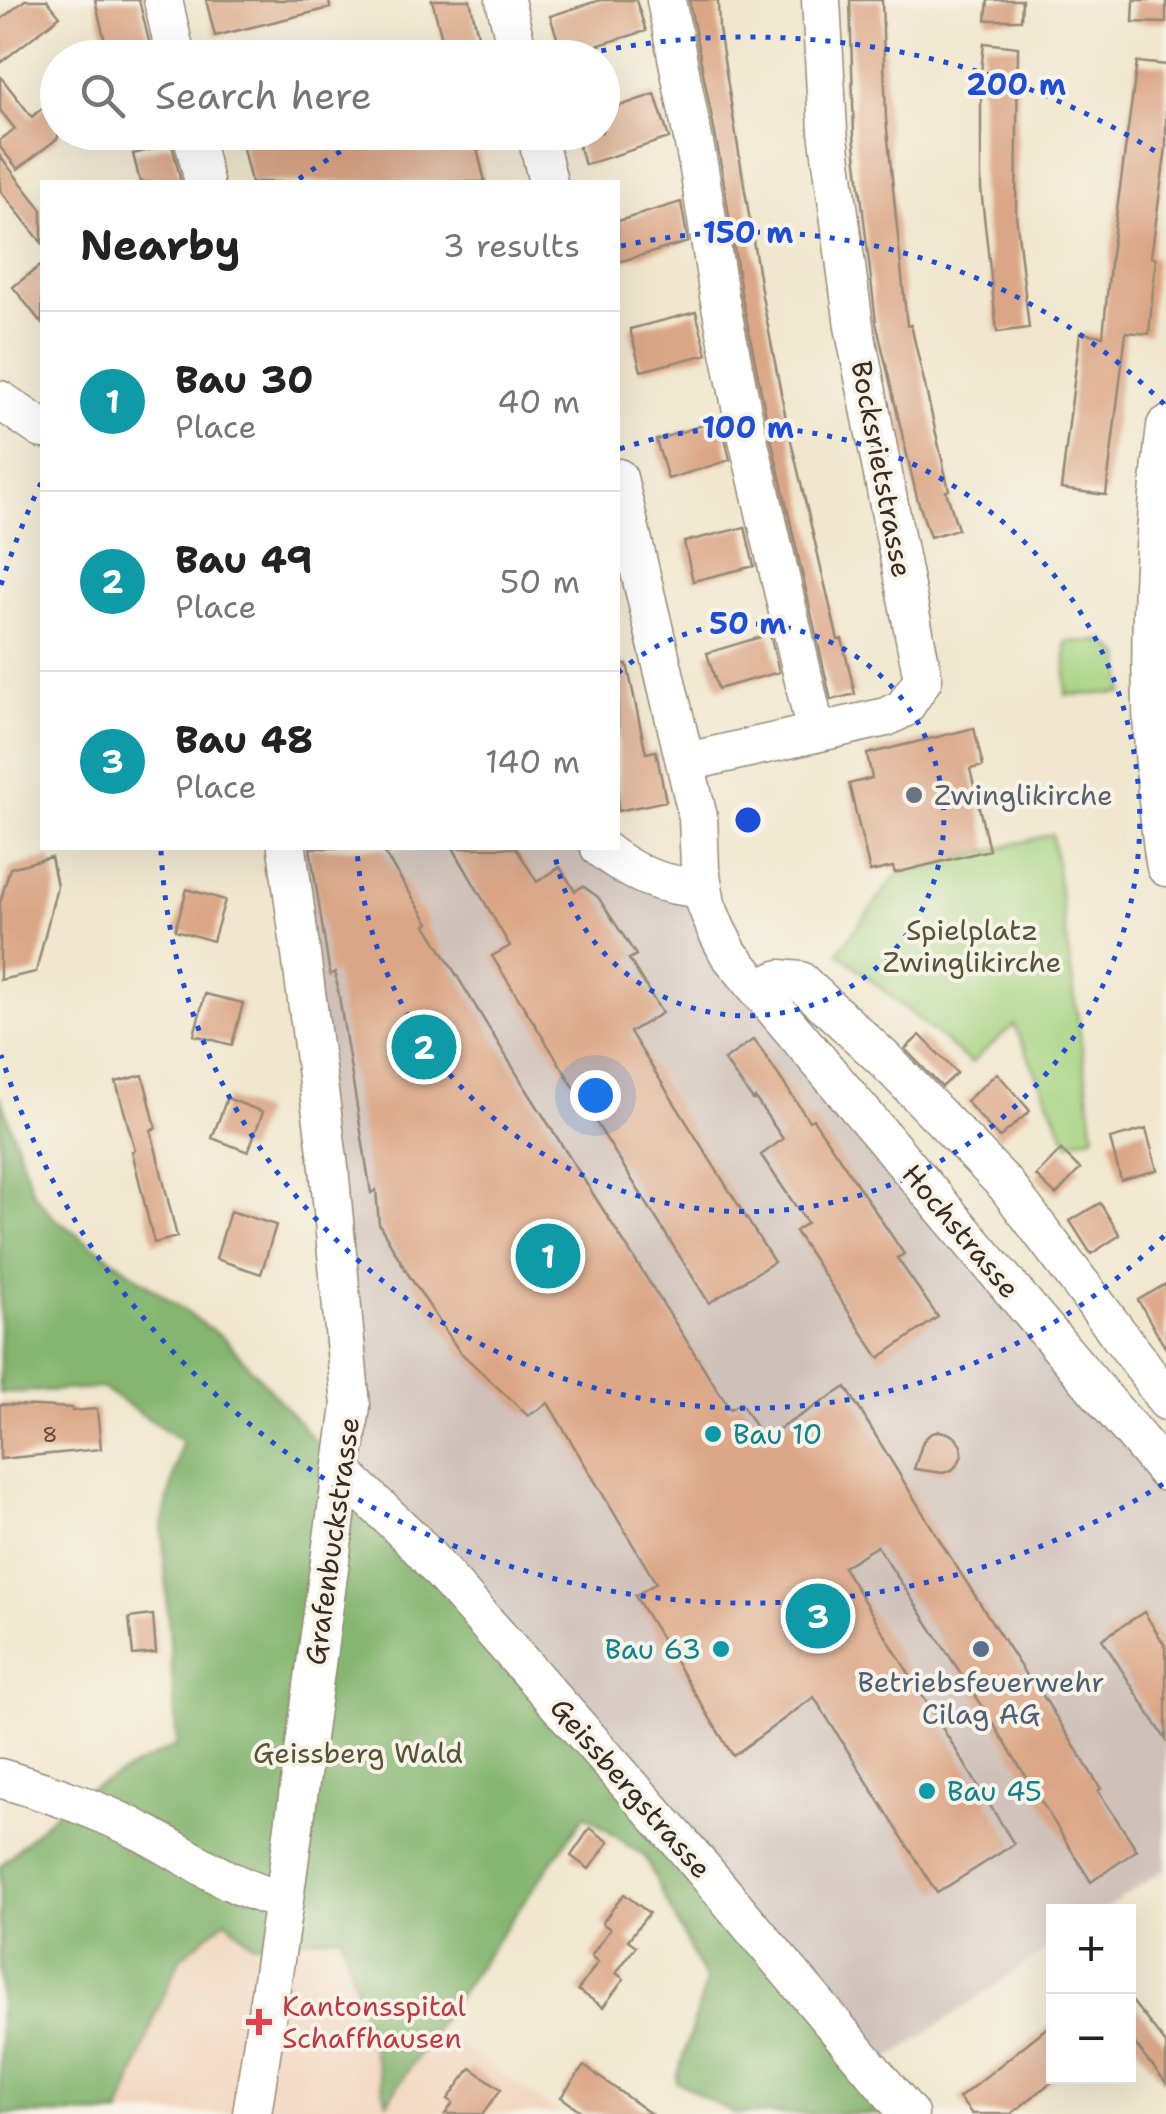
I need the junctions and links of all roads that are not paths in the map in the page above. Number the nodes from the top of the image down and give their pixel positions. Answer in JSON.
{"nodes":[{"id":1,"x":163,"y":0,"type":"edge"},
{"id":2,"x":506,"y":0,"type":"edge"},
{"id":3,"x":666,"y":0,"type":"edge"},
{"id":4,"x":821,"y":0,"type":"edge"},
{"id":5,"x":172,"y":40,"type":"edge"},
{"id":6,"x":514,"y":40,"type":"edge"},
{"id":7,"x":196,"y":150,"type":"edge"},
{"id":8,"x":540,"y":150,"type":"edge"},
{"id":9,"x":204,"y":180,"type":"edge"},
{"id":10,"x":548,"y":180,"type":"edge"},
{"id":11,"x":0,"y":400,"type":"edge"},
{"id":12,"x":1166,"y":426,"type":"edge"},
{"id":13,"x":40,"y":427,"type":"edge"},
{"id":14,"x":620,"y":486,"type":"edge"},
{"id":15,"x":816,"y":733,"type":"junction"},
{"id":16,"x":686,"y":762,"type":"junction"},
{"id":17,"x":287,"y":850,"type":"edge"},
{"id":18,"x":603,"y":850,"type":"edge"},
{"id":19,"x":1166,"y":868,"type":"edge"},
{"id":20,"x":703,"y":888,"type":"junction"},
{"id":21,"x":758,"y":989,"type":"junction"},
{"id":22,"x":1166,"y":1401,"type":"edge"},
{"id":23,"x":342,"y":1472,"type":"junction"},
{"id":24,"x":1166,"y":1472,"type":"edge"},
{"id":25,"x":0,"y":1778,"type":"edge"},
{"id":26,"x":284,"y":1900,"type":"junction"},
{"id":27,"x":252,"y":2114,"type":"edge"},
{"id":28,"x":909,"y":2114,"type":"edge"}],
"edges":[{"from":1,"to":5,"type":"street"},
{"from":2,"to":6,"type":"street"},
{"from":3,"to":15,"type":"street"},
{"from":4,"to":15,"type":"street","name":"Bocksrietstrasse"},
{"from":7,"to":9,"type":"street"},
{"from":8,"to":10,"type":"street"},
{"from":11,"to":13,"type":"street"},
{"from":12,"to":19,"type":"street"},
{"from":14,"to":16,"type":"street","name":"Hochstrasse"},
{"from":15,"to":16,"type":"street","name":"Bocksrietstrasse"},
{"from":16,"to":20,"type":"street","name":"Hochstrasse"},
{"from":17,"to":23,"type":"street","name":"Grafenbuckstrasse"},
{"from":18,"to":20,"type":"street"},
{"from":20,"to":21,"type":"street","name":"Hochstrasse"},
{"from":21,"to":22,"type":"street"},
{"from":21,"to":24,"type":"street","name":"Hochstrasse"},
{"from":23,"to":26,"type":"street","name":"Grafenbuckstrasse"},
{"from":23,"to":28,"type":"street","name":"Geissbergstrasse"},
{"from":25,"to":26,"type":"street"},
{"from":26,"to":27,"type":"street","name":"Grafenbuckstrasse"}]}
